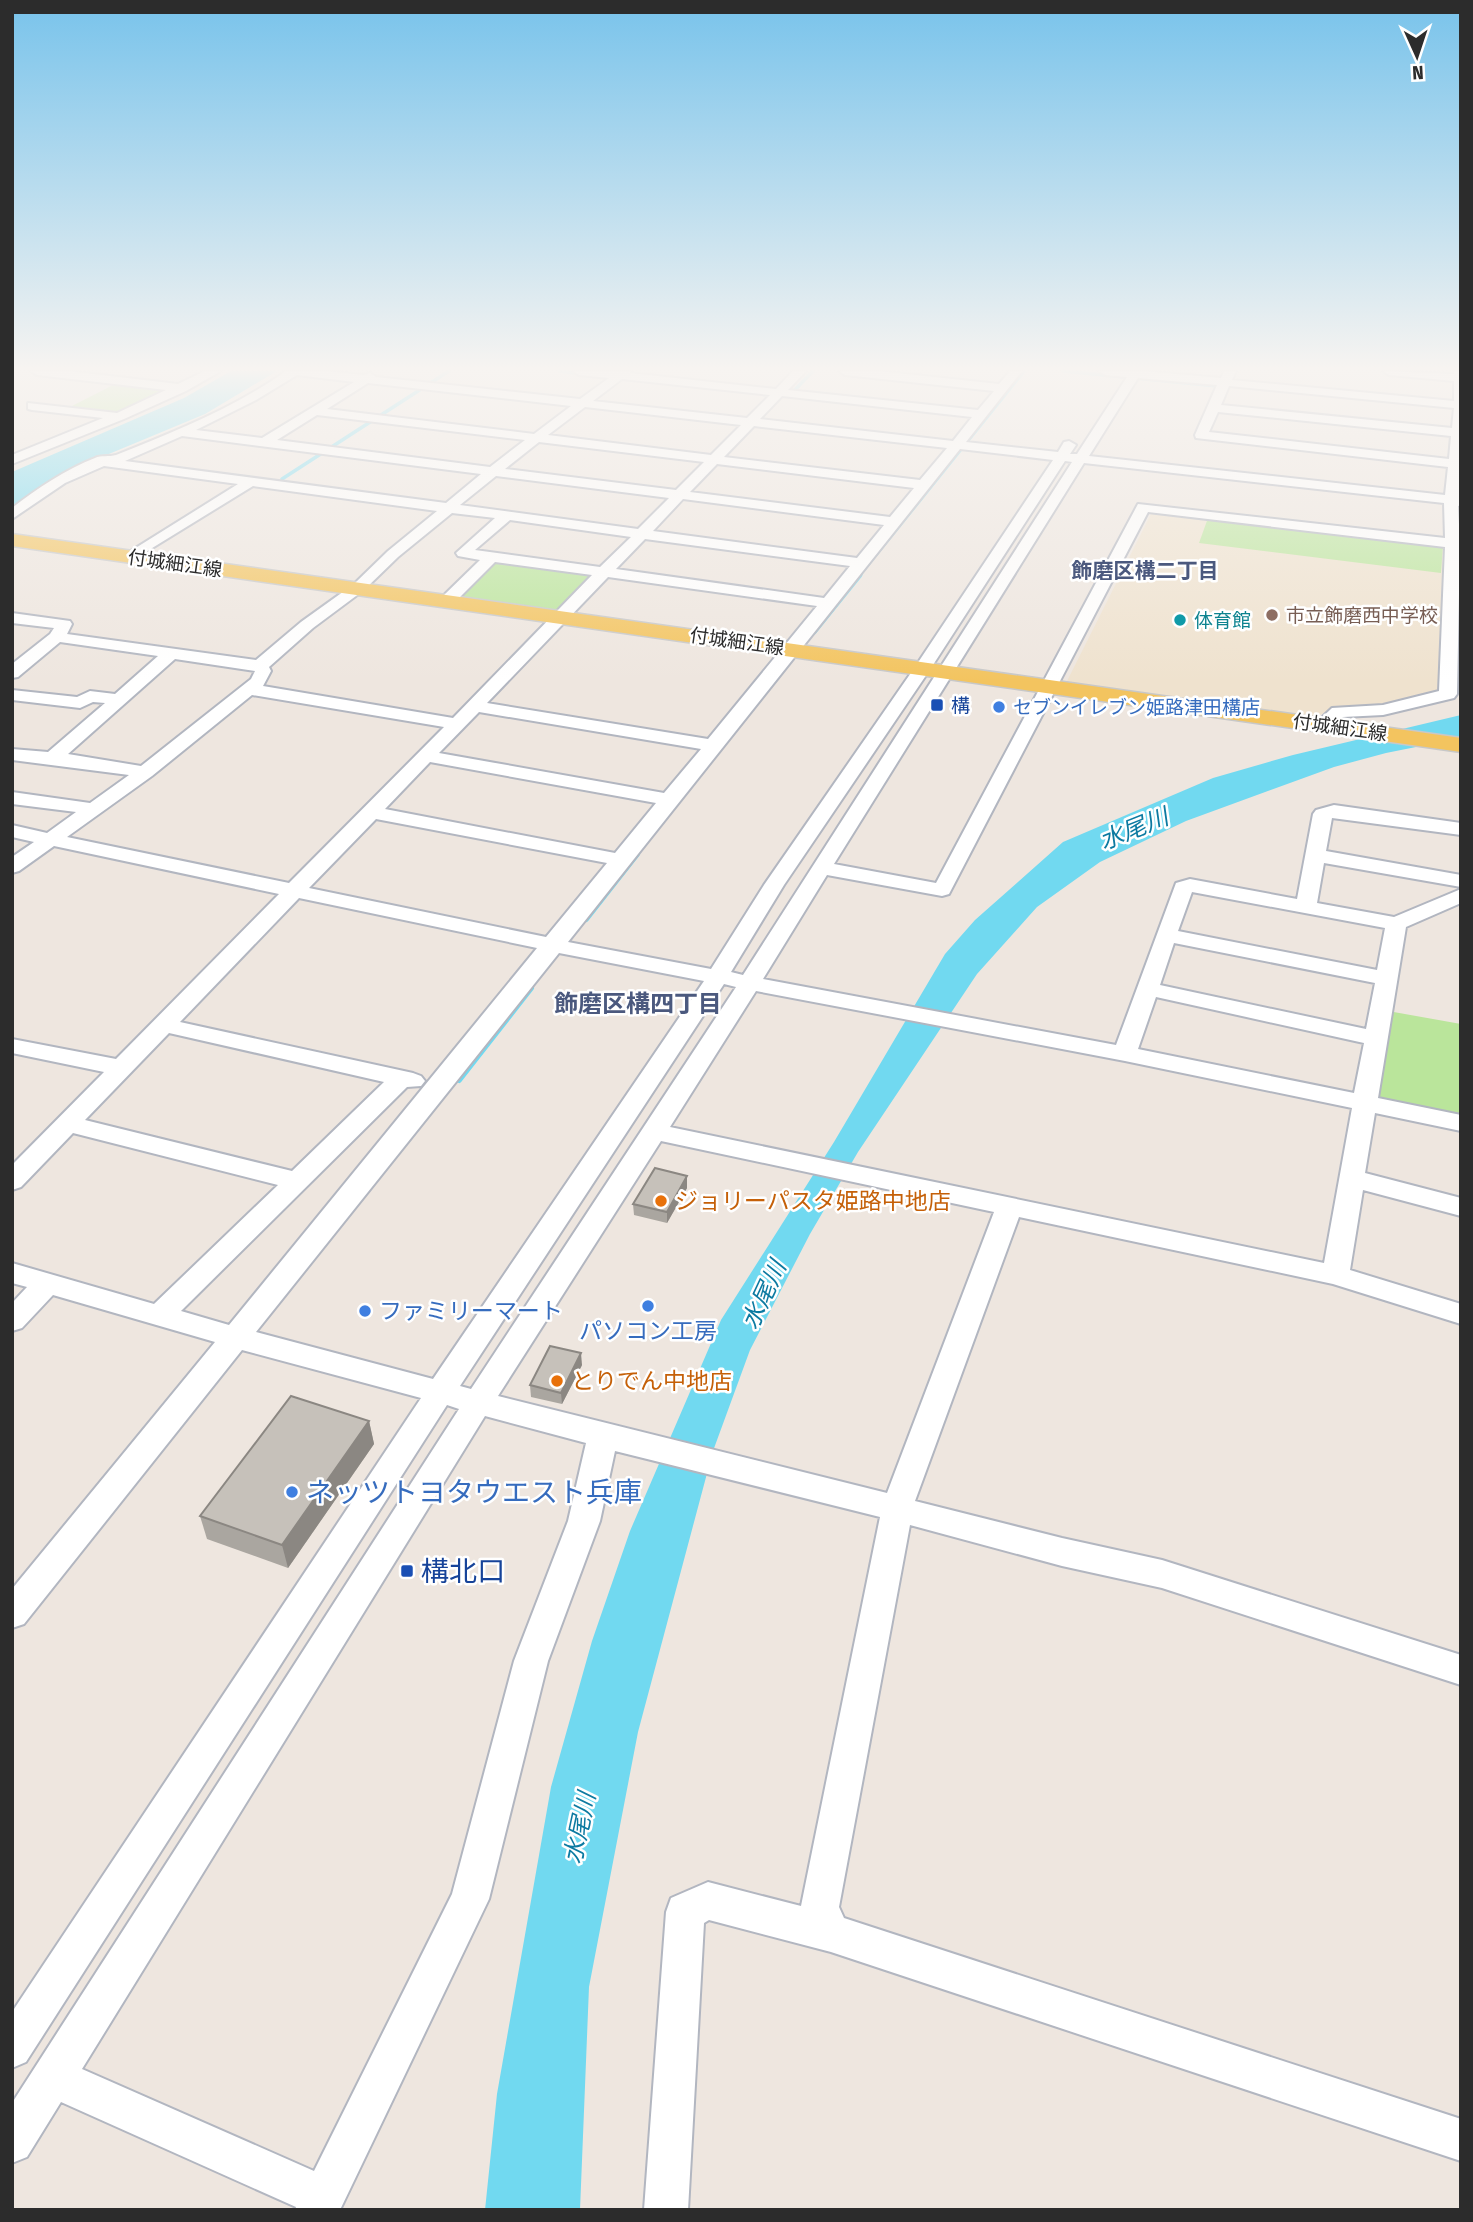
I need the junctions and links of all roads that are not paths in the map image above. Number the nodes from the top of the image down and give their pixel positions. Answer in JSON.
{"nodes":[{"id":1,"x":73,"y":475,"type":"edge"},
{"id":2,"x":197,"y":475,"type":"edge"},
{"id":3,"x":489,"y":475,"type":"edge"},
{"id":4,"x":514,"y":475,"type":"edge"},
{"id":5,"x":699,"y":475,"type":"edge"},
{"id":6,"x":841,"y":475,"type":"edge"},
{"id":7,"x":932,"y":475,"type":"edge"},
{"id":8,"x":1050,"y":475,"type":"edge"},
{"id":9,"x":1071,"y":475,"type":"edge"},
{"id":10,"x":1181,"y":475,"type":"edge"},
{"id":11,"x":1457,"y":475,"type":"edge"},
{"id":12,"x":250,"y":482,"type":"junction"},
{"id":13,"x":924,"y":485,"type":"junction"},
{"id":14,"x":680,"y":495,"type":"junction"},
{"id":15,"x":1456,"y":504,"type":"edge"},
{"id":16,"x":447,"y":508,"type":"junction"},
{"id":17,"x":12,"y":514,"type":"edge"},
{"id":18,"x":506,"y":516,"type":"junction"},
{"id":19,"x":894,"y":522,"type":"junction"},
{"id":20,"x":642,"y":534,"type":"junction"},
{"id":21,"x":12,"y":540,"type":"edge"},
{"id":22,"x":1453,"y":543,"type":"junction"},
{"id":23,"x":492,"y":556,"type":"junction"},
{"id":24,"x":131,"y":557,"type":"junction"},
{"id":25,"x":861,"y":563,"type":"junction"},
{"id":26,"x":606,"y":572,"type":"junction"},
{"id":27,"x":359,"y":587,"type":"junction"},
{"id":28,"x":447,"y":600,"type":"junction"},
{"id":29,"x":828,"y":603,"type":"junction"},
{"id":30,"x":563,"y":617,"type":"junction"},
{"id":31,"x":12,"y":618,"type":"edge"},
{"id":32,"x":57,"y":637,"type":"junction"},
{"id":33,"x":792,"y":649,"type":"junction"},
{"id":34,"x":171,"y":654,"type":"junction"},
{"id":35,"x":260,"y":666,"type":"junction"},
{"id":36,"x":923,"y":668,"type":"junction"},
{"id":37,"x":947,"y":672,"type":"junction"},
{"id":38,"x":12,"y":673,"type":"edge"},
{"id":39,"x":1050,"y":686,"type":"junction"},
{"id":40,"x":249,"y":690,"type":"junction"},
{"id":41,"x":12,"y":695,"type":"edge"},
{"id":42,"x":118,"y":699,"type":"junction"},
{"id":43,"x":476,"y":706,"type":"junction"},
{"id":44,"x":459,"y":724,"type":"junction"},
{"id":45,"x":1322,"y":725,"type":"junction"},
{"id":46,"x":712,"y":745,"type":"junction"},
{"id":47,"x":1461,"y":746,"type":"edge"},
{"id":48,"x":12,"y":754,"type":"edge"},
{"id":49,"x":427,"y":756,"type":"junction"},
{"id":50,"x":52,"y":758,"type":"junction"},
{"id":51,"x":145,"y":772,"type":"junction"},
{"id":52,"x":12,"y":798,"type":"edge"},
{"id":53,"x":671,"y":800,"type":"junction"},
{"id":54,"x":94,"y":808,"type":"junction"},
{"id":55,"x":372,"y":812,"type":"junction"},
{"id":56,"x":1461,"y":829,"type":"edge"},
{"id":57,"x":12,"y":831,"type":"edge"},
{"id":58,"x":49,"y":839,"type":"junction"},
{"id":59,"x":1315,"y":855,"type":"junction"},
{"id":60,"x":620,"y":860,"type":"junction"},
{"id":61,"x":12,"y":867,"type":"edge"},
{"id":62,"x":820,"y":868,"type":"junction"},
{"id":63,"x":1461,"y":881,"type":"edge"},
{"id":64,"x":296,"y":890,"type":"junction"},
{"id":65,"x":1461,"y":895,"type":"edge"},
{"id":66,"x":1306,"y":905,"type":"junction"},
{"id":67,"x":1396,"y":924,"type":"junction"},
{"id":68,"x":1167,"y":935,"type":"junction"},
{"id":69,"x":551,"y":945,"type":"junction"},
{"id":70,"x":718,"y":976,"type":"junction"},
{"id":71,"x":1385,"y":978,"type":"junction"},
{"id":72,"x":749,"y":983,"type":"junction"},
{"id":73,"x":1148,"y":989,"type":"junction"},
{"id":74,"x":164,"y":1025,"type":"junction"},
{"id":75,"x":1375,"y":1038,"type":"junction"},
{"id":76,"x":12,"y":1046,"type":"edge"},
{"id":77,"x":1125,"y":1054,"type":"junction"},
{"id":78,"x":122,"y":1068,"type":"junction"},
{"id":79,"x":401,"y":1079,"type":"junction"},
{"id":80,"x":438,"y":1086,"type":"junction"},
{"id":81,"x":1363,"y":1104,"type":"junction"},
{"id":82,"x":1461,"y":1123,"type":"edge"},
{"id":83,"x":67,"y":1124,"type":"junction"},
{"id":84,"x":655,"y":1132,"type":"junction"},
{"id":85,"x":1351,"y":1178,"type":"junction"},
{"id":86,"x":12,"y":1181,"type":"edge"},
{"id":87,"x":297,"y":1181,"type":"junction"},
{"id":88,"x":1010,"y":1205,"type":"junction"},
{"id":89,"x":1461,"y":1207,"type":"edge"},
{"id":90,"x":12,"y":1273,"type":"edge"},
{"id":91,"x":1335,"y":1275,"type":"junction"},
{"id":92,"x":48,"y":1283,"type":"junction"},
{"id":93,"x":1461,"y":1314,"type":"edge"},
{"id":94,"x":160,"y":1315,"type":"junction"},
{"id":95,"x":12,"y":1321,"type":"edge"},
{"id":96,"x":235,"y":1337,"type":"junction"},
{"id":97,"x":441,"y":1391,"type":"junction"},
{"id":98,"x":479,"y":1401,"type":"junction"},
{"id":99,"x":603,"y":1436,"type":"junction"},
{"id":100,"x":897,"y":1508,"type":"junction"},
{"id":101,"x":12,"y":1614,"type":"edge"},
{"id":102,"x":1461,"y":1670,"type":"edge"},
{"id":103,"x":831,"y":1933,"type":"junction"},
{"id":104,"x":12,"y":2048,"type":"edge"},
{"id":105,"x":53,"y":2077,"type":"junction"},
{"id":106,"x":1461,"y":2140,"type":"edge"},
{"id":107,"x":12,"y":2142,"type":"edge"},
{"id":108,"x":320,"y":2203,"type":"edge"},
{"id":109,"x":666,"y":2210,"type":"edge"}],
"edges":[{"from":1,"to":17,"type":"street"},
{"from":2,"to":12,"type":"street"},
{"from":3,"to":16,"type":"street"},
{"from":4,"to":14,"type":"street"},
{"from":5,"to":14,"type":"street"},
{"from":6,"to":13,"type":"street"},
{"from":7,"to":13,"type":"street"},
{"from":8,"to":36,"type":"street"},
{"from":9,"to":37,"type":"street"},
{"from":10,"to":15,"type":"street"},
{"from":11,"to":15,"type":"street"},
{"from":12,"to":16,"type":"street"},
{"from":12,"to":24,"type":"street"},
{"from":13,"to":19,"type":"street"},
{"from":14,"to":19,"type":"street"},
{"from":14,"to":20,"type":"street"},
{"from":15,"to":22,"type":"street"},
{"from":16,"to":18,"type":"street"},
{"from":16,"to":27,"type":"street"},
{"from":18,"to":20,"type":"street"},
{"from":18,"to":23,"type":"street"},
{"from":19,"to":25,"type":"street"},
{"from":20,"to":25,"type":"street"},
{"from":20,"to":26,"type":"street"},
{"from":21,"to":24,"type":"main road","name":"付城細江線"},
{"from":22,"to":39,"type":"street"},
{"from":22,"to":45,"type":"street"},
{"from":23,"to":26,"type":"street"},
{"from":23,"to":28,"type":"street"},
{"from":24,"to":27,"type":"main road","name":"付城細江線"},
{"from":25,"to":29,"type":"street"},
{"from":26,"to":29,"type":"street"},
{"from":26,"to":30,"type":"street"},
{"from":27,"to":28,"type":"main road","name":"付城細江線"},
{"from":27,"to":35,"type":"street"},
{"from":28,"to":30,"type":"main road","name":"付城細江線"},
{"from":29,"to":33,"type":"street"},
{"from":30,"to":33,"type":"main road","name":"付城細江線"},
{"from":30,"to":43,"type":"street"},
{"from":31,"to":32,"type":"street"},
{"from":32,"to":34,"type":"street"},
{"from":32,"to":38,"type":"street"},
{"from":33,"to":36,"type":"main road","name":"付城細江線"},
{"from":33,"to":46,"type":"street"},
{"from":34,"to":35,"type":"street"},
{"from":34,"to":42,"type":"street"},
{"from":35,"to":40,"type":"street"},
{"from":36,"to":37,"type":"main road","name":"付城細江線"},
{"from":36,"to":70,"type":"street"},
{"from":37,"to":39,"type":"main road","name":"付城細江線"},
{"from":37,"to":62,"type":"street"},
{"from":39,"to":45,"type":"main road","name":"付城細江線"},
{"from":39,"to":62,"type":"street"},
{"from":40,"to":44,"type":"street"},
{"from":40,"to":51,"type":"street"},
{"from":41,"to":42,"type":"street"},
{"from":42,"to":50,"type":"street"},
{"from":43,"to":44,"type":"street"},
{"from":43,"to":46,"type":"street"},
{"from":44,"to":49,"type":"street"},
{"from":45,"to":47,"type":"main road","name":"付城細江線"},
{"from":46,"to":53,"type":"street"},
{"from":48,"to":50,"type":"street"},
{"from":49,"to":53,"type":"street"},
{"from":49,"to":55,"type":"street"},
{"from":50,"to":51,"type":"street"},
{"from":51,"to":54,"type":"street"},
{"from":52,"to":54,"type":"street"},
{"from":53,"to":60,"type":"street"},
{"from":54,"to":58,"type":"street"},
{"from":55,"to":60,"type":"street"},
{"from":55,"to":64,"type":"street"},
{"from":56,"to":59,"type":"street"},
{"from":57,"to":58,"type":"street"},
{"from":58,"to":61,"type":"street"},
{"from":58,"to":64,"type":"street"},
{"from":59,"to":63,"type":"street"},
{"from":59,"to":66,"type":"street"},
{"from":60,"to":69,"type":"street"},
{"from":62,"to":72,"type":"street"},
{"from":64,"to":69,"type":"street"},
{"from":64,"to":74,"type":"street"},
{"from":65,"to":67,"type":"street"},
{"from":66,"to":67,"type":"street"},
{"from":66,"to":68,"type":"street"},
{"from":67,"to":71,"type":"street"},
{"from":68,"to":71,"type":"street"},
{"from":68,"to":73,"type":"street"},
{"from":69,"to":70,"type":"street"},
{"from":69,"to":80,"type":"street"},
{"from":70,"to":72,"type":"street"},
{"from":70,"to":97,"type":"street"},
{"from":71,"to":75,"type":"street"},
{"from":72,"to":77,"type":"street"},
{"from":72,"to":84,"type":"street"},
{"from":73,"to":75,"type":"street"},
{"from":73,"to":77,"type":"street"},
{"from":74,"to":78,"type":"street"},
{"from":74,"to":79,"type":"street"},
{"from":75,"to":81,"type":"street"},
{"from":76,"to":78,"type":"street"},
{"from":77,"to":81,"type":"street"},
{"from":78,"to":83,"type":"street"},
{"from":79,"to":80,"type":"street"},
{"from":79,"to":87,"type":"street"},
{"from":80,"to":96,"type":"street"},
{"from":81,"to":82,"type":"street"},
{"from":81,"to":85,"type":"street"},
{"from":83,"to":86,"type":"street"},
{"from":83,"to":87,"type":"street"},
{"from":84,"to":88,"type":"street"},
{"from":84,"to":98,"type":"street"},
{"from":85,"to":89,"type":"street"},
{"from":85,"to":91,"type":"street"},
{"from":87,"to":94,"type":"street"},
{"from":88,"to":91,"type":"street"},
{"from":88,"to":100,"type":"street"},
{"from":90,"to":92,"type":"street"},
{"from":91,"to":93,"type":"street"},
{"from":92,"to":94,"type":"street"},
{"from":92,"to":95,"type":"street"},
{"from":94,"to":96,"type":"street"},
{"from":96,"to":97,"type":"street"},
{"from":96,"to":101,"type":"street"},
{"from":97,"to":98,"type":"street"},
{"from":97,"to":104,"type":"street"},
{"from":98,"to":99,"type":"street"},
{"from":98,"to":105,"type":"street"},
{"from":99,"to":100,"type":"street"},
{"from":99,"to":108,"type":"street"},
{"from":100,"to":102,"type":"street"},
{"from":100,"to":103,"type":"street"},
{"from":103,"to":106,"type":"street"},
{"from":103,"to":109,"type":"street"},
{"from":105,"to":107,"type":"street"},
{"from":105,"to":108,"type":"street"}]}
